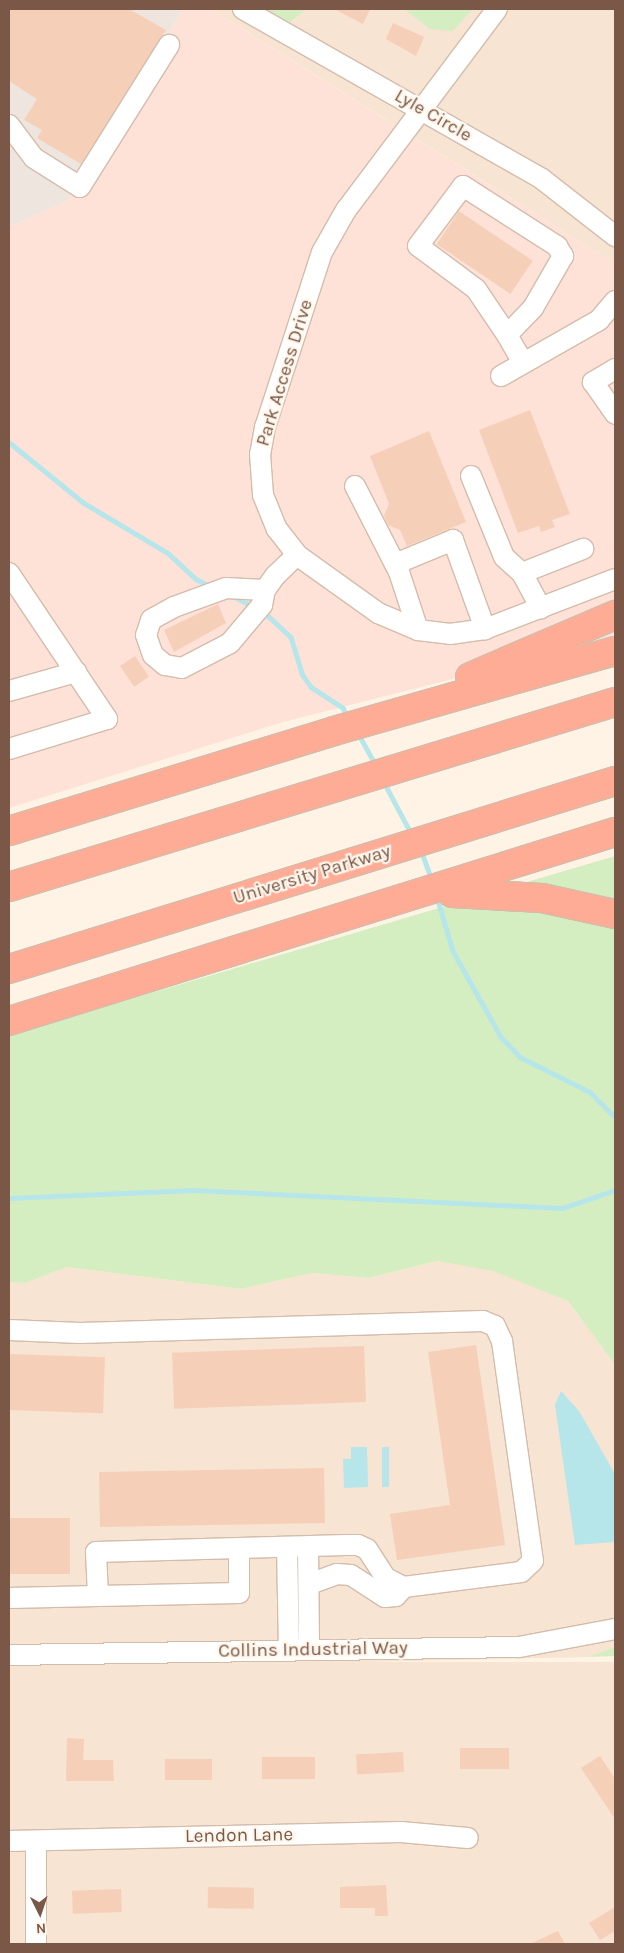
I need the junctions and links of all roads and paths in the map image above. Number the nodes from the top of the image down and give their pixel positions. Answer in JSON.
{"nodes":[{"id":1,"x":243,"y":9,"type":"edge"},
{"id":2,"x":497,"y":9,"type":"edge"},
{"id":3,"x":169,"y":45,"type":"dead end"},
{"id":4,"x":420,"y":109,"type":"junction"},
{"id":5,"x":9,"y":125,"type":"edge"},
{"id":6,"x":615,"y":236,"type":"edge"},
{"id":7,"x":615,"y":301,"type":"edge"},
{"id":8,"x":507,"y":335,"type":"junction"},
{"id":9,"x":523,"y":364,"type":"junction"},
{"id":10,"x":615,"y":369,"type":"edge"},
{"id":11,"x":501,"y":376,"type":"dead end"},
{"id":12,"x":615,"y":414,"type":"edge"},
{"id":13,"x":471,"y":476,"type":"dead end"},
{"id":14,"x":355,"y":486,"type":"dead end"},
{"id":15,"x":583,"y":548,"type":"dead end"},
{"id":16,"x":297,"y":555,"type":"junction"},
{"id":17,"x":395,"y":564,"type":"junction"},
{"id":18,"x":9,"y":573,"type":"edge"},
{"id":19,"x":522,"y":573,"type":"junction"},
{"id":20,"x":615,"y":579,"type":"edge"},
{"id":21,"x":265,"y":590,"type":"junction"},
{"id":22,"x":541,"y":608,"type":"junction"},
{"id":23,"x":615,"y":615,"type":"edge"},
{"id":24,"x":485,"y":629,"type":"junction"},
{"id":25,"x":418,"y":630,"type":"junction"},
{"id":26,"x":615,"y":651,"type":"edge"},
{"id":27,"x":76,"y":672,"type":"junction"},
{"id":28,"x":9,"y":692,"type":"edge"},
{"id":29,"x":615,"y":702,"type":"edge"},
{"id":30,"x":334,"y":731,"type":"junction"},
{"id":31,"x":9,"y":748,"type":"edge"},
{"id":32,"x":615,"y":781,"type":"edge"},
{"id":33,"x":9,"y":831,"type":"edge"},
{"id":34,"x":615,"y":832,"type":"edge"},
{"id":35,"x":9,"y":887,"type":"edge"},
{"id":36,"x":430,"y":892,"type":"junction"},
{"id":37,"x":615,"y":914,"type":"edge"},
{"id":38,"x":9,"y":969,"type":"edge"},
{"id":39,"x":9,"y":1021,"type":"edge"},
{"id":40,"x":9,"y":1330,"type":"edge"},
{"id":41,"x":287,"y":1547,"type":"junction"},
{"id":42,"x":308,"y":1547,"type":"junction"},
{"id":43,"x":239,"y":1548,"type":"junction"},
{"id":44,"x":377,"y":1564,"type":"junction"},
{"id":45,"x":363,"y":1582,"type":"junction"},
{"id":46,"x":308,"y":1584,"type":"junction"},
{"id":47,"x":404,"y":1587,"type":"junction"},
{"id":48,"x":98,"y":1596,"type":"junction"},
{"id":49,"x":9,"y":1598,"type":"edge"},
{"id":50,"x":615,"y":1629,"type":"edge"},
{"id":51,"x":289,"y":1650,"type":"junction"},
{"id":52,"x":309,"y":1650,"type":"junction"},
{"id":53,"x":9,"y":1655,"type":"edge"},
{"id":54,"x":468,"y":1838,"type":"dead end"},
{"id":55,"x":9,"y":1841,"type":"edge"},
{"id":56,"x":36,"y":1841,"type":"junction"},
{"id":57,"x":36,"y":1944,"type":"edge"}],
"edges":[{"from":1,"to":4,"type":"street","name":"Lyle Circle"},
{"from":2,"to":4,"type":"street","name":"Park Access Drive"},
{"from":3,"to":5,"type":"street"},
{"from":4,"to":6,"type":"street","name":"Lyle Circle"},
{"from":4,"to":16,"type":"street","name":"Park Access Drive"},
{"from":7,"to":9,"type":"street"},
{"from":8,"to":8,"type":"street"},
{"from":8,"to":9,"type":"street"},
{"from":9,"to":11,"type":"street"},
{"from":10,"to":12,"type":"street"},
{"from":13,"to":19,"type":"street"},
{"from":14,"to":17,"type":"street"},
{"from":15,"to":19,"type":"street"},
{"from":16,"to":21,"type":"street"},
{"from":16,"to":25,"type":"street","name":"Park Access Drive"},
{"from":17,"to":24,"type":"street"},
{"from":17,"to":25,"type":"street"},
{"from":18,"to":27,"type":"street"},
{"from":19,"to":22,"type":"street"},
{"from":20,"to":22,"type":"street","name":"Park Access Drive"},
{"from":21,"to":21,"type":"street"},
{"from":22,"to":24,"type":"street","name":"Park Access Drive"},
{"from":23,"to":30,"type":"highway"},
{"from":24,"to":25,"type":"street","name":"Park Access Drive"},
{"from":26,"to":30,"type":"highway"},
{"from":27,"to":28,"type":"street"},
{"from":27,"to":31,"type":"street"},
{"from":29,"to":35,"type":"highway"},
{"from":30,"to":33,"type":"highway"},
{"from":32,"to":38,"type":"highway","name":"University Parkway"},
{"from":34,"to":36,"type":"highway"},
{"from":36,"to":37,"type":"highway"},
{"from":36,"to":39,"type":"highway"},
{"from":40,"to":47,"type":"street"},
{"from":41,"to":42,"type":"street"},
{"from":41,"to":43,"type":"street"},
{"from":41,"to":51,"type":"street"},
{"from":42,"to":44,"type":"street"},
{"from":42,"to":46,"type":"street"},
{"from":43,"to":48,"type":"street"},
{"from":43,"to":48,"type":"street"},
{"from":44,"to":45,"type":"street"},
{"from":44,"to":47,"type":"street"},
{"from":45,"to":46,"type":"street"},
{"from":45,"to":47,"type":"street"},
{"from":46,"to":52,"type":"street"},
{"from":48,"to":49,"type":"street"},
{"from":50,"to":52,"type":"street","name":"Collins Industrial Way"},
{"from":51,"to":52,"type":"street","name":"Collins Industrial Way"},
{"from":51,"to":53,"type":"street","name":"Collins Industrial Way"},
{"from":54,"to":56,"type":"street","name":"Lendon Lane"},
{"from":55,"to":56,"type":"street","name":"Lendon Lane"},
{"from":56,"to":57,"type":"street"}]}
